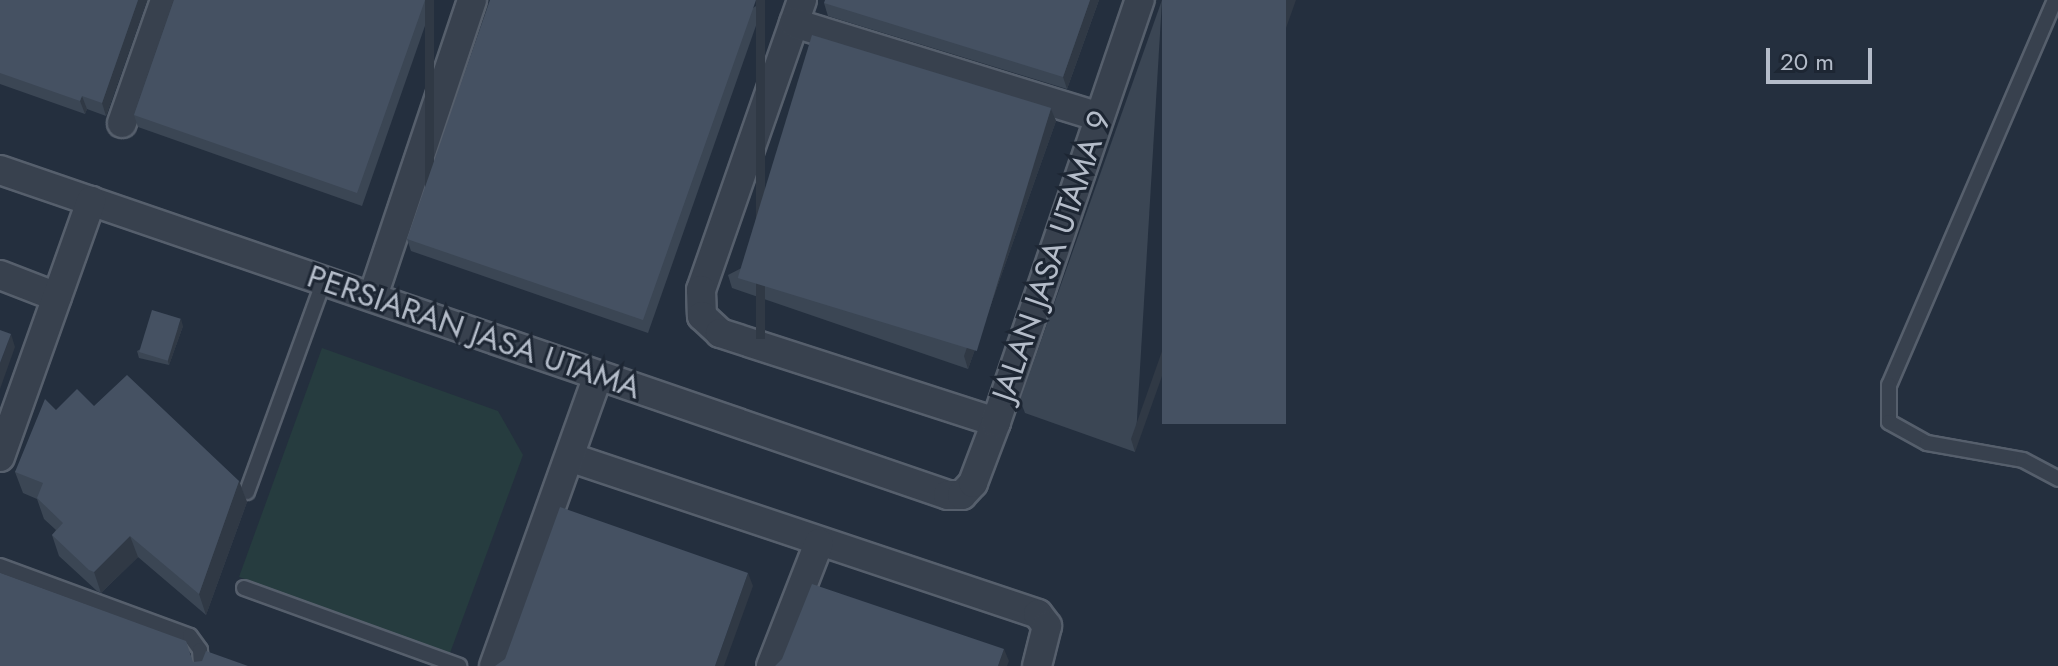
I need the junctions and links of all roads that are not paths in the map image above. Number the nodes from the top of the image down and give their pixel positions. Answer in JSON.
{"nodes":[{"id":1,"x":165,"y":0,"type":"edge"},
{"id":2,"x":472,"y":0,"type":"edge"},
{"id":3,"x":1140,"y":0,"type":"edge"},
{"id":4,"x":2055,"y":0,"type":"edge"},
{"id":5,"x":798,"y":11,"type":"edge"},
{"id":6,"x":1099,"y":117,"type":"junction"},
{"id":7,"x":122,"y":123,"type":"dead end"},
{"id":8,"x":0,"y":170,"type":"edge"},
{"id":9,"x":91,"y":201,"type":"junction"},
{"id":10,"x":0,"y":275,"type":"edge"},
{"id":11,"x":324,"y":280,"type":"junction"},
{"id":12,"x":373,"y":296,"type":"junction"},
{"id":13,"x":57,"y":297,"type":"junction"},
{"id":14,"x":598,"y":376,"type":"junction"},
{"id":15,"x":996,"y":422,"type":"junction"},
{"id":16,"x":0,"y":457,"type":"edge"},
{"id":17,"x":572,"y":458,"type":"junction"},
{"id":18,"x":2058,"y":479,"type":"edge"},
{"id":19,"x":247,"y":492,"type":"dead end"},
{"id":20,"x":948,"y":495,"type":"joint"},
{"id":21,"x":819,"y":543,"type":"junction"},
{"id":22,"x":0,"y":566,"type":"edge"},
{"id":23,"x":244,"y":588,"type":"dead end"},
{"id":24,"x":201,"y":666,"type":"edge"},
{"id":25,"x":459,"y":666,"type":"edge"},
{"id":26,"x":494,"y":666,"type":"edge"},
{"id":27,"x":771,"y":666,"type":"edge"},
{"id":28,"x":1037,"y":666,"type":"edge"}],
"edges":[{"from":1,"to":7,"type":"street"},
{"from":2,"to":12,"type":"street"},
{"from":3,"to":6,"type":"street","name":"JALAN JASA UTAMA 9"},
{"from":4,"to":18,"type":"lane"},
{"from":5,"to":6,"type":"street"},
{"from":5,"to":15,"type":"street"},
{"from":6,"to":15,"type":"street","name":"JALAN JASA UTAMA 9"},
{"from":8,"to":9,"type":"street","name":"PERSIARAN JASA UTAMA"},
{"from":9,"to":11,"type":"street","name":"PERSIARAN JASA UTAMA"},
{"from":9,"to":13,"type":"street"},
{"from":10,"to":13,"type":"street"},
{"from":11,"to":12,"type":"street","name":"PERSIARAN JASA UTAMA"},
{"from":11,"to":19,"type":"lane"},
{"from":12,"to":14,"type":"street","name":"PERSIARAN JASA UTAMA"},
{"from":13,"to":16,"type":"street"},
{"from":14,"to":17,"type":"street"},
{"from":14,"to":20,"type":"street","name":"PERSIARAN JASA UTAMA"},
{"from":15,"to":20,"type":"street","name":"JALAN JASA UTAMA 9"},
{"from":17,"to":21,"type":"street"},
{"from":17,"to":26,"type":"street"},
{"from":21,"to":27,"type":"street"},
{"from":21,"to":28,"type":"street"},
{"from":22,"to":24,"type":"lane"},
{"from":23,"to":25,"type":"lane"}]}
